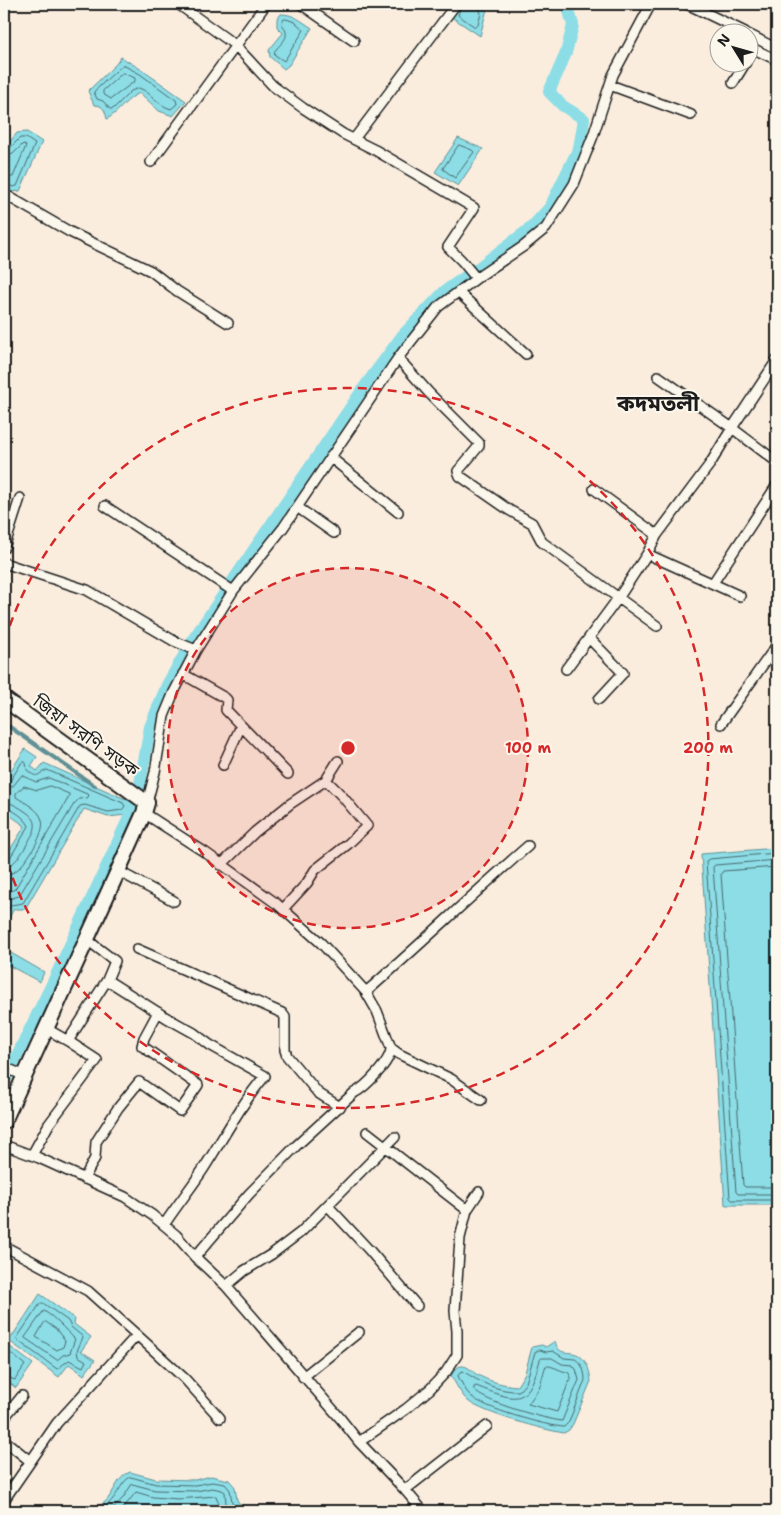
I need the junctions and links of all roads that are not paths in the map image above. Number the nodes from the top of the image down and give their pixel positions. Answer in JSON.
{"nodes":[{"id":1,"x":178,"y":4,"type":"edge"},
{"id":2,"x":266,"y":4,"type":"edge"},
{"id":3,"x":301,"y":4,"type":"edge"},
{"id":4,"x":456,"y":4,"type":"edge"},
{"id":5,"x":651,"y":4,"type":"edge"},
{"id":6,"x":686,"y":4,"type":"edge"},
{"id":7,"x":724,"y":22,"type":"edge"},
{"id":8,"x":758,"y":39,"type":"edge"},
{"id":9,"x":354,"y":41,"type":"dead end"},
{"id":10,"x":236,"y":45,"type":"junction"},
{"id":11,"x":777,"y":48,"type":"edge"},
{"id":12,"x":758,"y":51,"type":"edge"},
{"id":13,"x":777,"y":60,"type":"edge"},
{"id":14,"x":740,"y":72,"type":"edge"},
{"id":15,"x":733,"y":83,"type":"dead end"},
{"id":16,"x":610,"y":85,"type":"junction"},
{"id":17,"x":691,"y":115,"type":"dead end"},
{"id":18,"x":354,"y":139,"type":"junction"},
{"id":19,"x":151,"y":162,"type":"dead end"},
{"id":20,"x":4,"y":194,"type":"edge"},
{"id":21,"x":476,"y":278,"type":"junction"},
{"id":22,"x":458,"y":292,"type":"junction"},
{"id":23,"x":228,"y":323,"type":"dead end"},
{"id":24,"x":526,"y":354,"type":"dead end"},
{"id":25,"x":398,"y":358,"type":"junction"},
{"id":26,"x":777,"y":360,"type":"edge"},
{"id":27,"x":658,"y":376,"type":"dead end"},
{"id":28,"x":732,"y":428,"type":"junction"},
{"id":29,"x":330,"y":457,"type":"junction"},
{"id":30,"x":777,"y":462,"type":"edge"},
{"id":31,"x":777,"y":485,"type":"edge"},
{"id":32,"x":594,"y":490,"type":"dead end"},
{"id":33,"x":20,"y":498,"type":"dead end"},
{"id":34,"x":105,"y":506,"type":"dead end"},
{"id":35,"x":297,"y":507,"type":"junction"},
{"id":36,"x":398,"y":512,"type":"dead end"},
{"id":37,"x":334,"y":533,"type":"dead end"},
{"id":38,"x":657,"y":534,"type":"junction"},
{"id":39,"x":6,"y":535,"type":"edge"},
{"id":40,"x":4,"y":548,"type":"edge"},
{"id":41,"x":647,"y":554,"type":"junction"},
{"id":42,"x":4,"y":563,"type":"edge"},
{"id":43,"x":713,"y":583,"type":"junction"},
{"id":44,"x":233,"y":591,"type":"junction"},
{"id":45,"x":740,"y":596,"type":"dead end"},
{"id":46,"x":619,"y":597,"type":"junction"},
{"id":47,"x":657,"y":626,"type":"dead end"},
{"id":48,"x":589,"y":638,"type":"junction"},
{"id":49,"x":777,"y":646,"type":"edge"},
{"id":50,"x":196,"y":650,"type":"junction"},
{"id":51,"x":566,"y":669,"type":"dead end"},
{"id":52,"x":183,"y":674,"type":"junction"},
{"id":53,"x":4,"y":699,"type":"edge"},
{"id":54,"x":599,"y":699,"type":"dead end"},
{"id":55,"x":721,"y":724,"type":"dead end"},
{"id":56,"x":241,"y":726,"type":"junction"},
{"id":57,"x":338,"y":761,"type":"dead end"},
{"id":58,"x":222,"y":765,"type":"dead end"},
{"id":59,"x":288,"y":774,"type":"dead end"},
{"id":60,"x":326,"y":780,"type":"junction"},
{"id":61,"x":144,"y":805,"type":"junction"},
{"id":62,"x":528,"y":846,"type":"dead end"},
{"id":63,"x":221,"y":865,"type":"junction"},
{"id":64,"x":118,"y":871,"type":"junction"},
{"id":65,"x":174,"y":901,"type":"dead end"},
{"id":66,"x":283,"y":909,"type":"junction"},
{"id":67,"x":86,"y":939,"type":"junction"},
{"id":68,"x":137,"y":949,"type":"dead end"},
{"id":69,"x":107,"y":980,"type":"junction"},
{"id":70,"x":366,"y":992,"type":"junction"},
{"id":71,"x":158,"y":1012,"type":"junction"},
{"id":72,"x":45,"y":1028,"type":"junction"},
{"id":73,"x":68,"y":1041,"type":"junction"},
{"id":74,"x":391,"y":1048,"type":"junction"},
{"id":75,"x":4,"y":1067,"type":"edge"},
{"id":76,"x":22,"y":1075,"type":"junction"},
{"id":77,"x":481,"y":1100,"type":"dead end"},
{"id":78,"x":340,"y":1107,"type":"junction"},
{"id":79,"x":4,"y":1121,"type":"edge"},
{"id":80,"x":367,"y":1132,"type":"dead end"},
{"id":81,"x":395,"y":1137,"type":"dead end"},
{"id":82,"x":4,"y":1145,"type":"edge"},
{"id":83,"x":386,"y":1147,"type":"junction"},
{"id":84,"x":32,"y":1155,"type":"junction"},
{"id":85,"x":84,"y":1179,"type":"junction"},
{"id":86,"x":479,"y":1192,"type":"dead end"},
{"id":87,"x":328,"y":1206,"type":"junction"},
{"id":88,"x":467,"y":1210,"type":"junction"},
{"id":89,"x":164,"y":1225,"type":"junction"},
{"id":90,"x":4,"y":1246,"type":"edge"},
{"id":91,"x":195,"y":1257,"type":"junction"},
{"id":92,"x":226,"y":1286,"type":"junction"},
{"id":93,"x":417,"y":1306,"type":"dead end"},
{"id":94,"x":360,"y":1332,"type":"dead end"},
{"id":95,"x":137,"y":1335,"type":"junction"},
{"id":96,"x":303,"y":1377,"type":"junction"},
{"id":97,"x":22,"y":1396,"type":"dead end"},
{"id":98,"x":4,"y":1418,"type":"edge"},
{"id":99,"x":220,"y":1418,"type":"dead end"},
{"id":100,"x":487,"y":1426,"type":"dead end"},
{"id":101,"x":4,"y":1440,"type":"edge"},
{"id":102,"x":359,"y":1442,"type":"junction"},
{"id":103,"x":30,"y":1461,"type":"junction"},
{"id":104,"x":405,"y":1490,"type":"junction"},
{"id":105,"x":4,"y":1500,"type":"edge"},
{"id":106,"x":423,"y":1511,"type":"edge"}],
"edges":[{"from":1,"to":10,"type":"street"},
{"from":2,"to":10,"type":"street"},
{"from":3,"to":9,"type":"street"},
{"from":4,"to":18,"type":"street"},
{"from":5,"to":16,"type":"street"},
{"from":6,"to":7,"type":"street"},
{"from":8,"to":11,"type":"street"},
{"from":10,"to":18,"type":"street"},
{"from":10,"to":19,"type":"street"},
{"from":12,"to":13,"type":"street"},
{"from":14,"to":15,"type":"street"},
{"from":16,"to":17,"type":"street"},
{"from":16,"to":21,"type":"street"},
{"from":18,"to":21,"type":"street"},
{"from":20,"to":23,"type":"street"},
{"from":21,"to":22,"type":"street"},
{"from":22,"to":24,"type":"street"},
{"from":22,"to":25,"type":"street"},
{"from":25,"to":29,"type":"street"},
{"from":25,"to":46,"type":"street"},
{"from":26,"to":28,"type":"street"},
{"from":27,"to":28,"type":"street"},
{"from":28,"to":30,"type":"street"},
{"from":28,"to":38,"type":"street"},
{"from":29,"to":35,"type":"street"},
{"from":29,"to":36,"type":"street"},
{"from":31,"to":43,"type":"street"},
{"from":32,"to":38,"type":"street"},
{"from":33,"to":39,"type":"street"},
{"from":34,"to":44,"type":"street"},
{"from":35,"to":37,"type":"street"},
{"from":35,"to":44,"type":"street"},
{"from":38,"to":41,"type":"street"},
{"from":39,"to":40,"type":"street"},
{"from":41,"to":43,"type":"street"},
{"from":41,"to":46,"type":"street"},
{"from":42,"to":50,"type":"street"},
{"from":43,"to":45,"type":"street"},
{"from":44,"to":50,"type":"street"},
{"from":46,"to":47,"type":"street"},
{"from":46,"to":48,"type":"street"},
{"from":48,"to":51,"type":"street"},
{"from":48,"to":54,"type":"street"},
{"from":49,"to":55,"type":"street"},
{"from":50,"to":52,"type":"street"},
{"from":52,"to":56,"type":"street"},
{"from":52,"to":61,"type":"street"},
{"from":53,"to":61,"type":"main road","name":"জিয়া সরণি সড়ক"},
{"from":56,"to":58,"type":"street"},
{"from":56,"to":59,"type":"street"},
{"from":57,"to":60,"type":"street"},
{"from":60,"to":63,"type":"street"},
{"from":60,"to":66,"type":"street"},
{"from":61,"to":63,"type":"street"},
{"from":61,"to":64,"type":"main road"},
{"from":62,"to":70,"type":"street"},
{"from":63,"to":66,"type":"street"},
{"from":64,"to":65,"type":"street"},
{"from":64,"to":67,"type":"main road"},
{"from":66,"to":70,"type":"street"},
{"from":67,"to":69,"type":"street"},
{"from":67,"to":72,"type":"main road"},
{"from":68,"to":78,"type":"street"},
{"from":69,"to":71,"type":"street"},
{"from":69,"to":73,"type":"street"},
{"from":70,"to":74,"type":"street"},
{"from":71,"to":85,"type":"street"},
{"from":71,"to":89,"type":"street"},
{"from":72,"to":73,"type":"street"},
{"from":72,"to":76,"type":"main road"},
{"from":73,"to":84,"type":"street"},
{"from":74,"to":77,"type":"street"},
{"from":74,"to":78,"type":"street"},
{"from":75,"to":76,"type":"street"},
{"from":76,"to":79,"type":"main road"},
{"from":78,"to":91,"type":"street"},
{"from":80,"to":83,"type":"street"},
{"from":81,"to":83,"type":"street"},
{"from":82,"to":84,"type":"street"},
{"from":83,"to":87,"type":"street"},
{"from":83,"to":88,"type":"street"},
{"from":84,"to":85,"type":"street"},
{"from":85,"to":89,"type":"street"},
{"from":86,"to":88,"type":"street"},
{"from":87,"to":92,"type":"street"},
{"from":87,"to":93,"type":"street"},
{"from":88,"to":102,"type":"street"},
{"from":89,"to":91,"type":"street"},
{"from":90,"to":95,"type":"street"},
{"from":91,"to":92,"type":"street"},
{"from":92,"to":96,"type":"street"},
{"from":94,"to":96,"type":"street"},
{"from":95,"to":99,"type":"street"},
{"from":95,"to":103,"type":"street"},
{"from":96,"to":102,"type":"street"},
{"from":97,"to":98,"type":"street"},
{"from":100,"to":104,"type":"street"},
{"from":101,"to":103,"type":"street"},
{"from":102,"to":104,"type":"street"},
{"from":103,"to":105,"type":"street"},
{"from":104,"to":106,"type":"street"}]}
